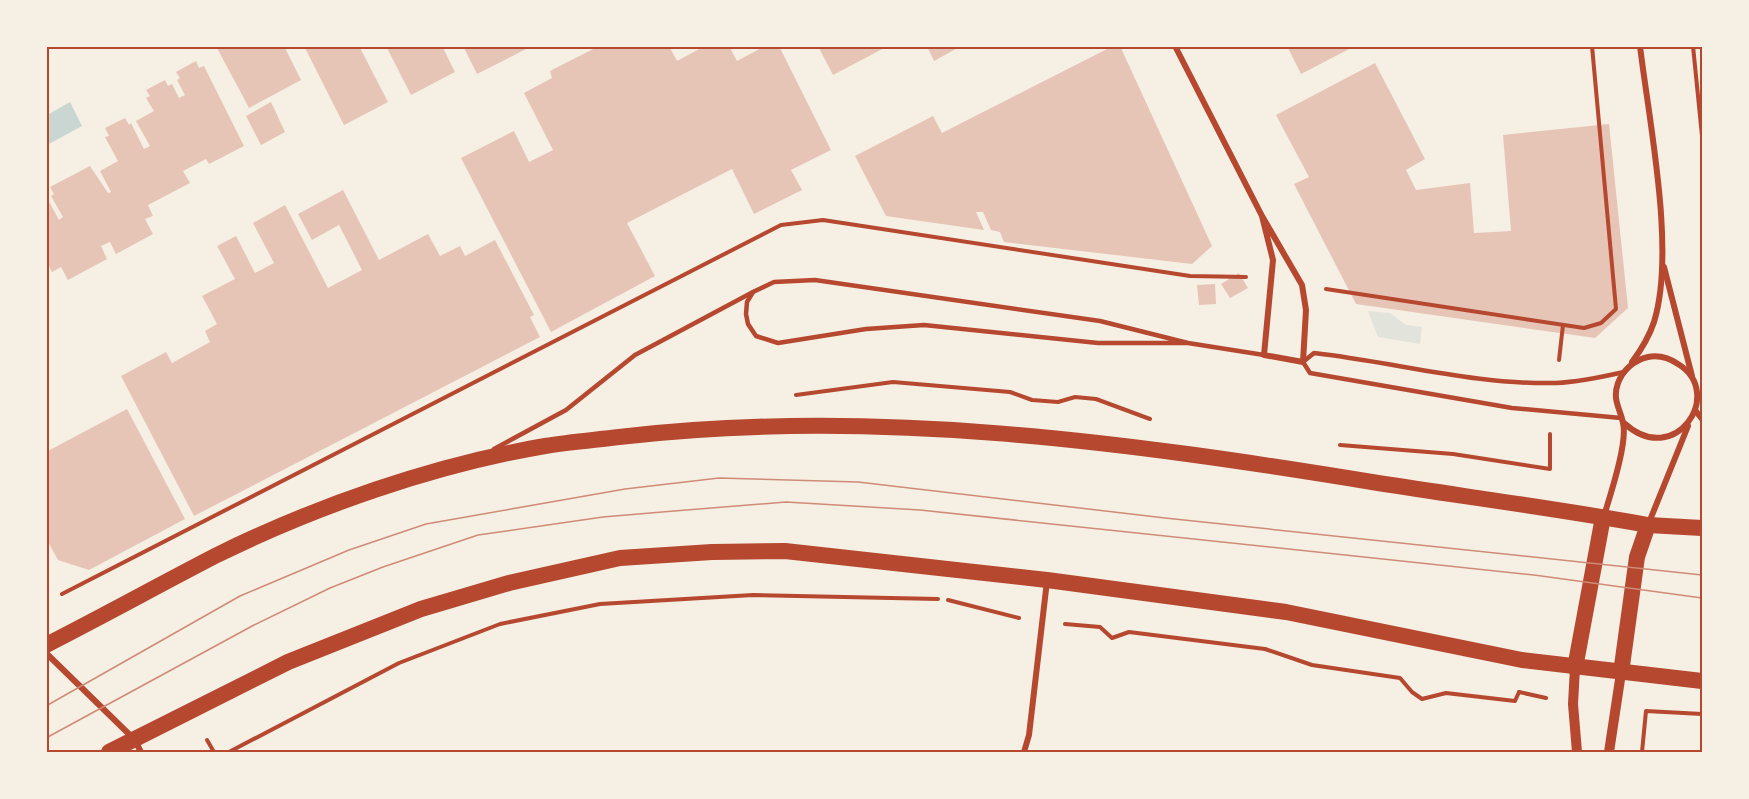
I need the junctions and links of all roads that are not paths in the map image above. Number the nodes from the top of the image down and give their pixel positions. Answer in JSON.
{"nodes":[{"id":1,"x":1174,"y":46,"type":"edge"},
{"id":2,"x":1640,"y":46,"type":"edge"},
{"id":3,"x":1262,"y":216,"type":"junction"},
{"id":4,"x":1662,"y":261,"type":"junction"},
{"id":5,"x":760,"y":288,"type":"junction"},
{"id":6,"x":1188,"y":343,"type":"junction"},
{"id":7,"x":1264,"y":355,"type":"junction"},
{"id":8,"x":1303,"y":362,"type":"junction"},
{"id":9,"x":1626,"y":371,"type":"junction"},
{"id":10,"x":1695,"y":386,"type":"junction"},
{"id":11,"x":1695,"y":410,"type":"junction"},
{"id":12,"x":1692,"y":417,"type":"junction"},
{"id":13,"x":1702,"y":419,"type":"edge"},
{"id":14,"x":1622,"y":421,"type":"junction"},
{"id":15,"x":464,"y":465,"type":"junction"},
{"id":16,"x":1604,"y":517,"type":"junction"},
{"id":17,"x":1648,"y":525,"type":"junction"},
{"id":18,"x":1702,"y":528,"type":"edge"},
{"id":19,"x":1047,"y":580,"type":"junction"},
{"id":20,"x":46,"y":645,"type":"edge"},
{"id":21,"x":46,"y":653,"type":"edge"},
{"id":22,"x":1575,"y":668,"type":"junction"},
{"id":23,"x":1621,"y":673,"type":"junction"},
{"id":24,"x":1702,"y":681,"type":"edge"},
{"id":25,"x":138,"y":746,"type":"edge"},
{"id":26,"x":110,"y":753,"type":"edge"},
{"id":27,"x":1024,"y":753,"type":"edge"},
{"id":28,"x":1577,"y":753,"type":"edge"},
{"id":29,"x":1609,"y":753,"type":"edge"}],
"edges":[{"from":1,"to":3,"type":"street"},
{"from":2,"to":4,"type":"street"},
{"from":3,"to":7,"type":"street"},
{"from":3,"to":8,"type":"street"},
{"from":4,"to":9,"type":"street"},
{"from":4,"to":10,"type":"street"},
{"from":5,"to":6,"type":"lane"},
{"from":5,"to":6,"type":"lane"},
{"from":5,"to":15,"type":"lane"},
{"from":6,"to":7,"type":"lane"},
{"from":7,"to":8,"type":"street"},
{"from":8,"to":9,"type":"lane"},
{"from":8,"to":14,"type":"lane"},
{"from":9,"to":10,"type":"street"},
{"from":9,"to":14,"type":"street"},
{"from":10,"to":11,"type":"street"},
{"from":11,"to":12,"type":"street"},
{"from":11,"to":13,"type":"street"},
{"from":12,"to":14,"type":"street"},
{"from":12,"to":17,"type":"street"},
{"from":14,"to":16,"type":"street"},
{"from":15,"to":16,"type":"highway"},
{"from":15,"to":20,"type":"highway"},
{"from":16,"to":17,"type":"highway"},
{"from":16,"to":22,"type":"highway"},
{"from":17,"to":18,"type":"highway"},
{"from":17,"to":23,"type":"highway"},
{"from":19,"to":22,"type":"highway"},
{"from":19,"to":25,"type":"highway"},
{"from":19,"to":27,"type":"street"},
{"from":21,"to":25,"type":"street"},
{"from":22,"to":23,"type":"highway"},
{"from":22,"to":28,"type":"street"},
{"from":23,"to":24,"type":"highway"},
{"from":23,"to":29,"type":"street"},
{"from":25,"to":26,"type":"highway"}]}
